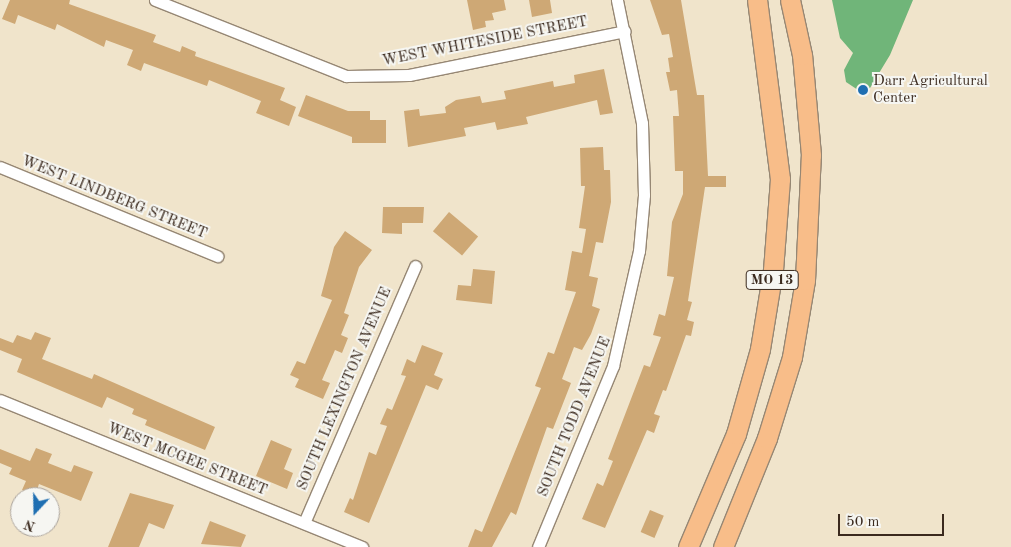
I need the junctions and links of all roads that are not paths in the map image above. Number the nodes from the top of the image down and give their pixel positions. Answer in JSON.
{"nodes":[{"id":1,"x":155,"y":0,"type":"edge"},
{"id":2,"x":617,"y":0,"type":"edge"},
{"id":3,"x":756,"y":0,"type":"edge"},
{"id":4,"x":790,"y":0,"type":"edge"},
{"id":5,"x":625,"y":31,"type":"junction"},
{"id":6,"x":0,"y":167,"type":"edge"},
{"id":7,"x":217,"y":256,"type":"dead end"},
{"id":8,"x":415,"y":266,"type":"dead end"},
{"id":9,"x":0,"y":400,"type":"edge"},
{"id":10,"x":304,"y":523,"type":"junction"},
{"id":11,"x":362,"y":547,"type":"edge"},
{"id":12,"x":538,"y":547,"type":"edge"},
{"id":13,"x":688,"y":547,"type":"edge"},
{"id":14,"x":723,"y":547,"type":"edge"}],
"edges":[{"from":1,"to":5,"type":"street","name":"WEST WHITESIDE STREET"},
{"from":2,"to":5,"type":"street","name":"SOUTH TODD AVENUE"},
{"from":3,"to":13,"type":"main road","number":"MO 13"},
{"from":4,"to":14,"type":"main road","number":"MO 13"},
{"from":5,"to":12,"type":"street","name":"SOUTH TODD AVENUE"},
{"from":6,"to":7,"type":"street","name":"WEST LINDBERG STREET"},
{"from":8,"to":10,"type":"street","name":"SOUTH LEXINGTON AVENUE"},
{"from":9,"to":10,"type":"street","name":"WEST MCGEE STREET"},
{"from":10,"to":11,"type":"street","name":"WEST MCGEE STREET"}]}
